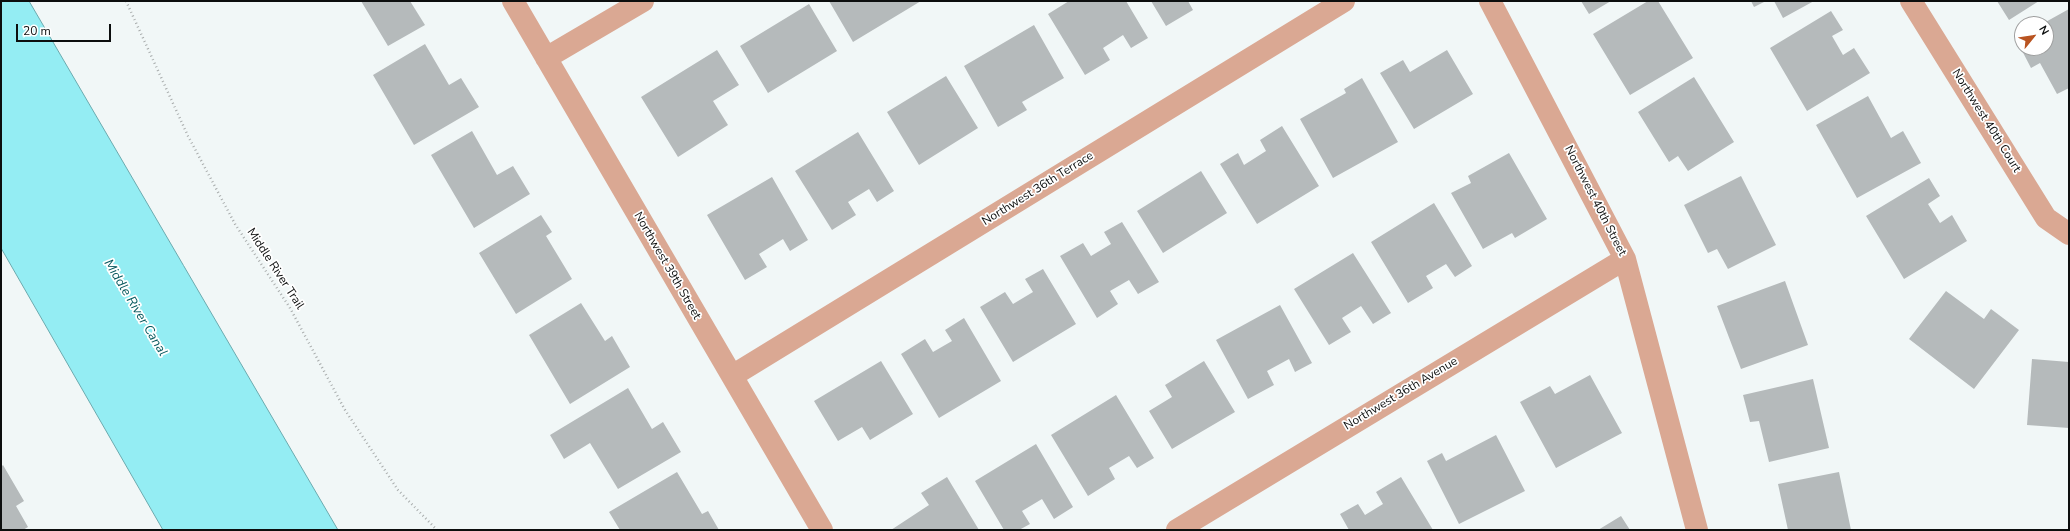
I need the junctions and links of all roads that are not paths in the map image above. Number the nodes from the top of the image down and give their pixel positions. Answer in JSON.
{"nodes":[{"id":1,"x":513,"y":1,"type":"edge"},
{"id":2,"x":643,"y":1,"type":"edge"},
{"id":3,"x":1344,"y":1,"type":"edge"},
{"id":4,"x":1490,"y":1,"type":"edge"},
{"id":5,"x":1911,"y":1,"type":"edge"},
{"id":6,"x":546,"y":58,"type":"junction"},
{"id":7,"x":2069,"y":234,"type":"edge"},
{"id":8,"x":1625,"y":258,"type":"junction"},
{"id":9,"x":732,"y":376,"type":"junction"},
{"id":10,"x":822,"y":530,"type":"edge"},
{"id":11,"x":1177,"y":530,"type":"edge"},
{"id":12,"x":1697,"y":530,"type":"edge"}],
"edges":[{"from":1,"to":6,"type":"street","name":"Northwest 39th Street"},
{"from":2,"to":6,"type":"street"},
{"from":3,"to":9,"type":"street","name":"Northwest 36th Terrace"},
{"from":4,"to":8,"type":"street","name":"Northwest 40th Street"},
{"from":5,"to":7,"type":"street","name":"Northwest 40th Court"},
{"from":6,"to":9,"type":"street","name":"Northwest 39th Street"},
{"from":8,"to":11,"type":"street","name":"Northwest 36th Avenue"},
{"from":8,"to":12,"type":"street","name":"Northwest 40th Street"},
{"from":9,"to":10,"type":"street","name":"Northwest 39th Street"}]}
